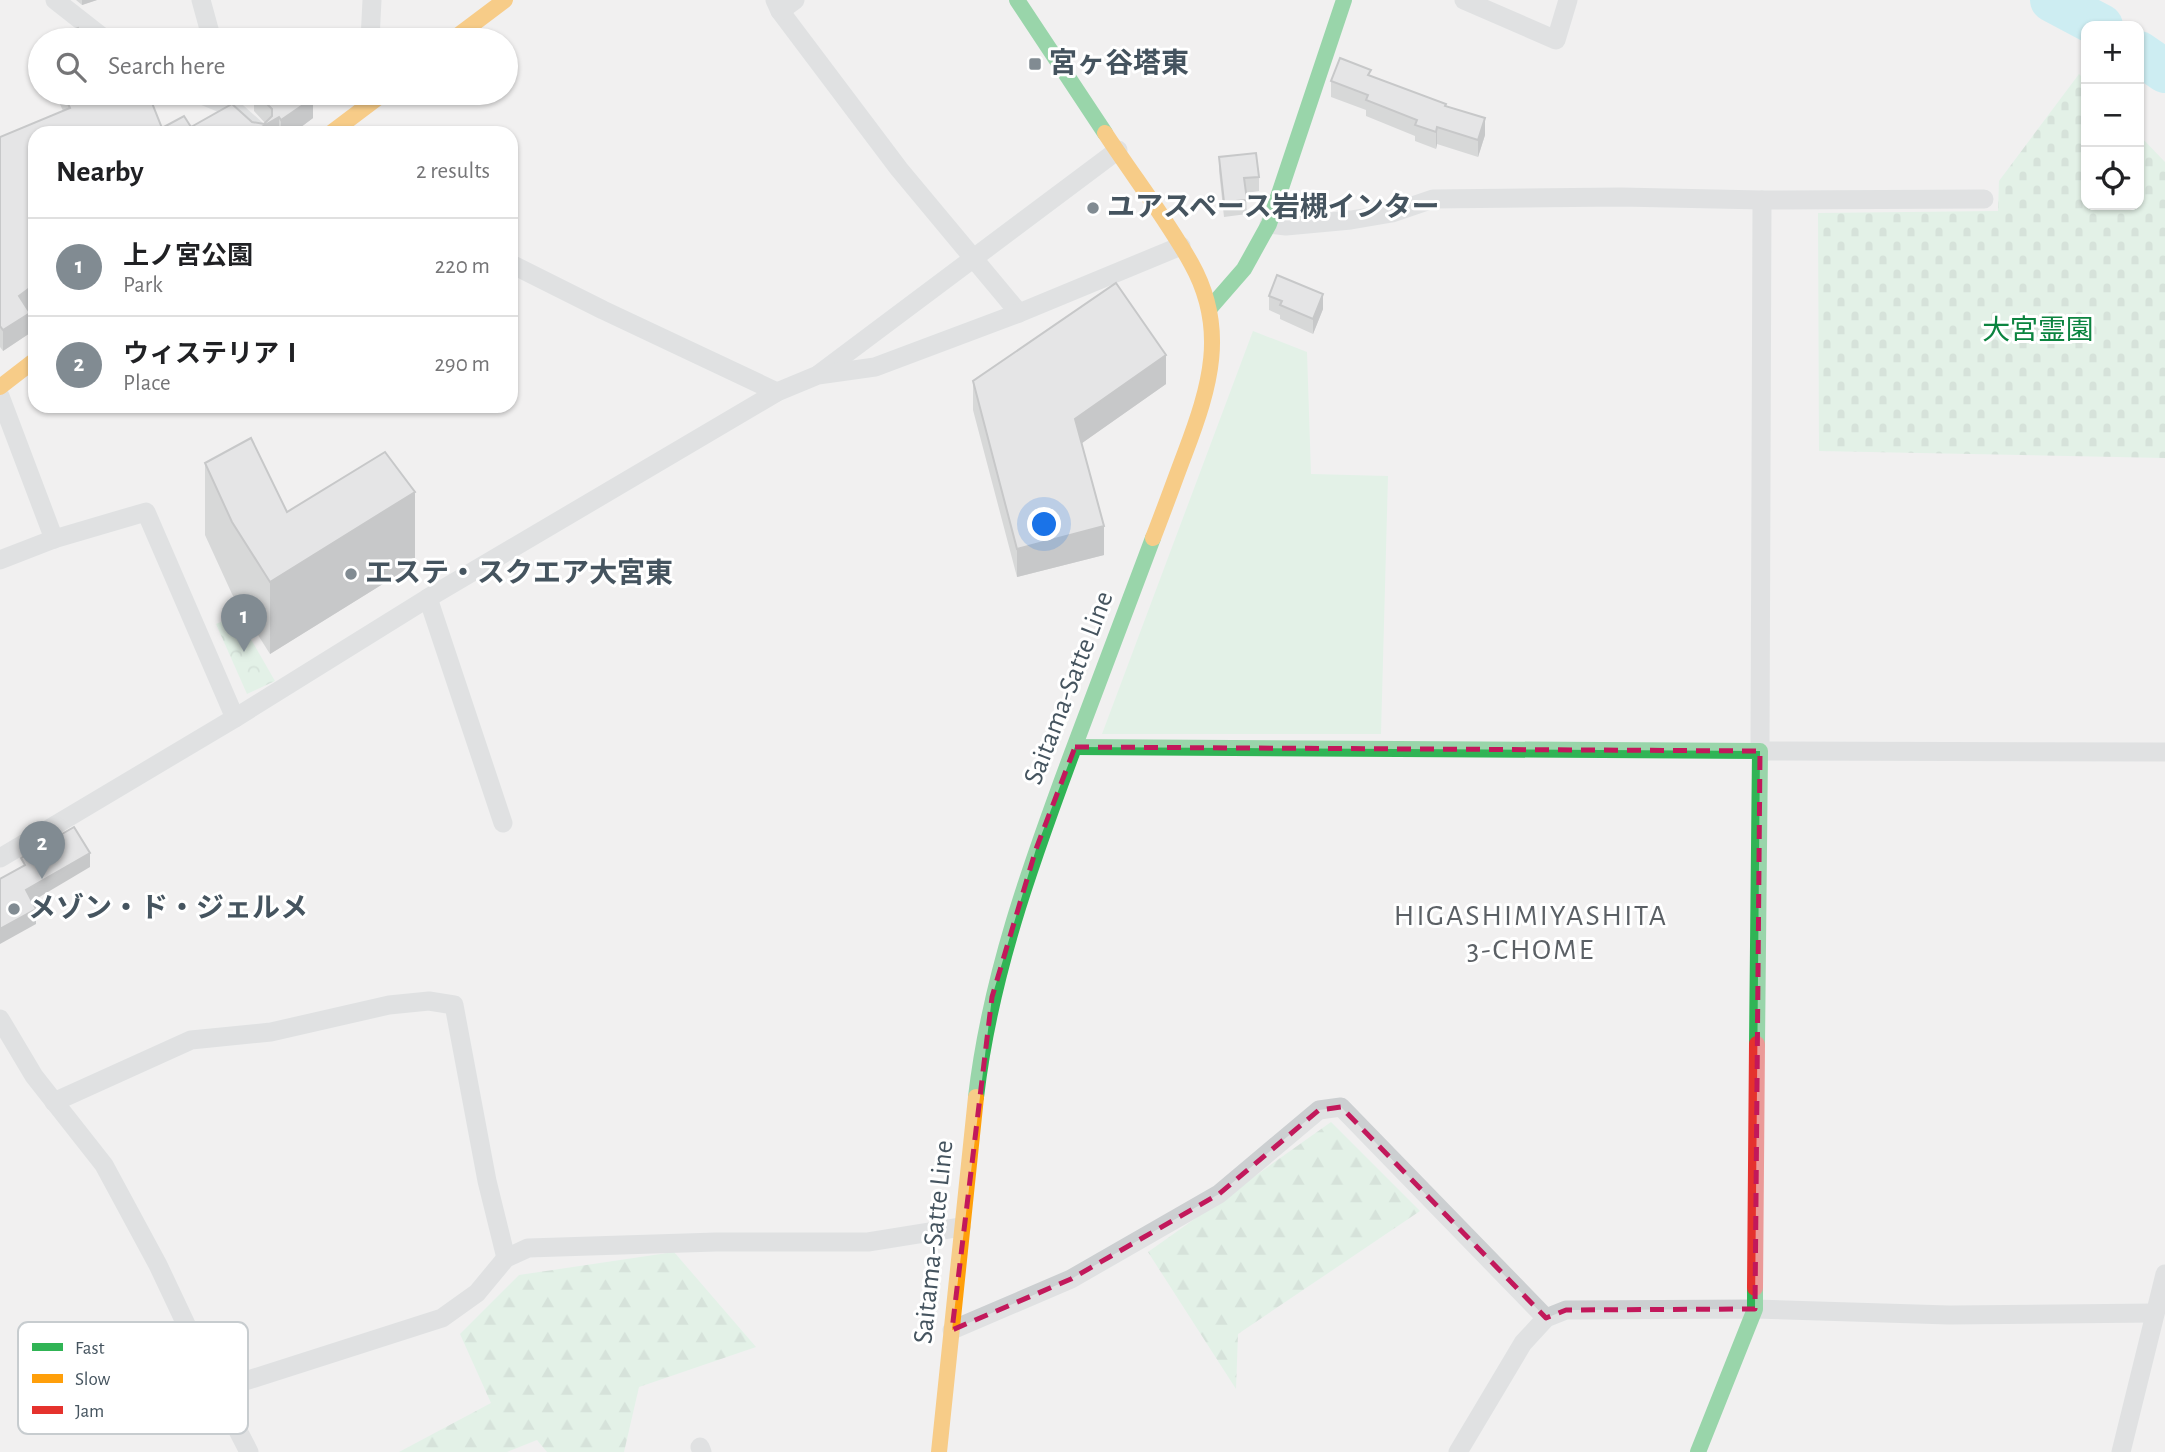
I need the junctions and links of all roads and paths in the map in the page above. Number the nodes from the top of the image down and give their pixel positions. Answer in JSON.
{"nodes":[{"id":1,"x":55,"y":0,"type":"edge"},
{"id":2,"x":201,"y":0,"type":"edge"},
{"id":3,"x":372,"y":0,"type":"edge"},
{"id":4,"x":505,"y":0,"type":"edge"},
{"id":5,"x":1017,"y":0,"type":"edge"},
{"id":6,"x":1344,"y":0,"type":"edge"},
{"id":7,"x":1464,"y":0,"type":"edge"},
{"id":8,"x":1568,"y":0,"type":"edge"},
{"id":9,"x":784,"y":4,"type":"edge"},
{"id":10,"x":91,"y":28,"type":"edge"},
{"id":11,"x":209,"y":28,"type":"edge"},
{"id":12,"x":371,"y":28,"type":"edge"},
{"id":13,"x":468,"y":28,"type":"edge"},
{"id":14,"x":234,"y":105,"type":"edge"},
{"id":15,"x":364,"y":105,"type":"edge"},
{"id":16,"x":253,"y":126,"type":"edge"},
{"id":17,"x":339,"y":126,"type":"edge"},
{"id":18,"x":1118,"y":150,"type":"junction"},
{"id":19,"x":1984,"y":199,"type":"dead end"},
{"id":20,"x":1762,"y":200,"type":"junction"},
{"id":21,"x":1269,"y":224,"type":"junction"},
{"id":22,"x":1181,"y":246,"type":"junction"},
{"id":23,"x":975,"y":258,"type":"junction"},
{"id":24,"x":518,"y":268,"type":"edge"},
{"id":25,"x":1210,"y":308,"type":"junction"},
{"id":26,"x":1019,"y":313,"type":"junction"},
{"id":27,"x":28,"y":365,"type":"edge"},
{"id":28,"x":818,"y":375,"type":"junction"},
{"id":29,"x":0,"y":387,"type":"edge"},
{"id":30,"x":777,"y":392,"type":"junction"},
{"id":31,"x":0,"y":396,"type":"edge"},
{"id":32,"x":54,"y":538,"type":"junction"},
{"id":33,"x":0,"y":560,"type":"edge"},
{"id":34,"x":428,"y":598,"type":"junction"},
{"id":35,"x":235,"y":718,"type":"junction"},
{"id":36,"x":1075,"y":747,"type":"junction"},
{"id":37,"x":1760,"y":751,"type":"junction"},
{"id":38,"x":2165,"y":752,"type":"edge"},
{"id":39,"x":503,"y":824,"type":"dead end"},
{"id":40,"x":0,"y":858,"type":"edge"},
{"id":41,"x":0,"y":1019,"type":"edge"},
{"id":42,"x":54,"y":1102,"type":"junction"},
{"id":43,"x":961,"y":1227,"type":"junction"},
{"id":44,"x":506,"y":1258,"type":"junction"},
{"id":45,"x":2165,"y":1274,"type":"edge"},
{"id":46,"x":1755,"y":1309,"type":"junction"},
{"id":47,"x":2154,"y":1313,"type":"junction"},
{"id":48,"x":1546,"y":1318,"type":"junction"},
{"id":49,"x":185,"y":1322,"type":"edge"},
{"id":50,"x":952,"y":1330,"type":"junction"},
{"id":51,"x":248,"y":1380,"type":"edge"},
{"id":52,"x":240,"y":1434,"type":"edge"},
{"id":53,"x":249,"y":1452,"type":"edge"},
{"id":54,"x":940,"y":1452,"type":"edge"},
{"id":55,"x":1458,"y":1452,"type":"edge"},
{"id":56,"x":1698,"y":1452,"type":"edge"},
{"id":57,"x":2121,"y":1452,"type":"edge"}],
"edges":[{"from":1,"to":10,"type":"street"},
{"from":2,"to":11,"type":"street"},
{"from":3,"to":12,"type":"street"},
{"from":4,"to":13,"type":"street"},
{"from":5,"to":18,"type":"street","name":"Saitama-Satte Line"},
{"from":6,"to":21,"type":"street"},
{"from":7,"to":8,"type":"street"},
{"from":9,"to":23,"type":"street"},
{"from":14,"to":16,"type":"street"},
{"from":15,"to":17,"type":"street"},
{"from":18,"to":22,"type":"street","name":"Saitama-Satte Line"},
{"from":18,"to":23,"type":"street"},
{"from":19,"to":20,"type":"street"},
{"from":20,"to":21,"type":"street"},
{"from":20,"to":37,"type":"street"},
{"from":21,"to":25,"type":"street"},
{"from":22,"to":25,"type":"street","name":"Saitama-Satte Line"},
{"from":22,"to":26,"type":"street"},
{"from":23,"to":26,"type":"street"},
{"from":23,"to":28,"type":"street"},
{"from":24,"to":30,"type":"street"},
{"from":25,"to":36,"type":"street","name":"Saitama-Satte Line"},
{"from":26,"to":28,"type":"street"},
{"from":27,"to":29,"type":"street"},
{"from":28,"to":30,"type":"street"},
{"from":30,"to":34,"type":"street"},
{"from":31,"to":32,"type":"street"},
{"from":32,"to":33,"type":"street"},
{"from":32,"to":35,"type":"street"},
{"from":34,"to":35,"type":"street"},
{"from":34,"to":39,"type":"street"},
{"from":35,"to":40,"type":"street"},
{"from":36,"to":37,"type":"street"},
{"from":36,"to":43,"type":"street","name":"Saitama-Satte Line"},
{"from":37,"to":38,"type":"street"},
{"from":37,"to":46,"type":"street"},
{"from":41,"to":42,"type":"street"},
{"from":42,"to":44,"type":"street"},
{"from":42,"to":49,"type":"street"},
{"from":43,"to":44,"type":"street"},
{"from":43,"to":50,"type":"street","name":"Saitama-Satte Line"},
{"from":44,"to":51,"type":"street"},
{"from":45,"to":47,"type":"street"},
{"from":46,"to":47,"type":"street"},
{"from":46,"to":48,"type":"street"},
{"from":46,"to":56,"type":"street"},
{"from":47,"to":57,"type":"street"},
{"from":48,"to":50,"type":"street"},
{"from":48,"to":55,"type":"street"},
{"from":50,"to":54,"type":"street","name":"Saitama-Satte Line"},
{"from":52,"to":53,"type":"street"}]}
